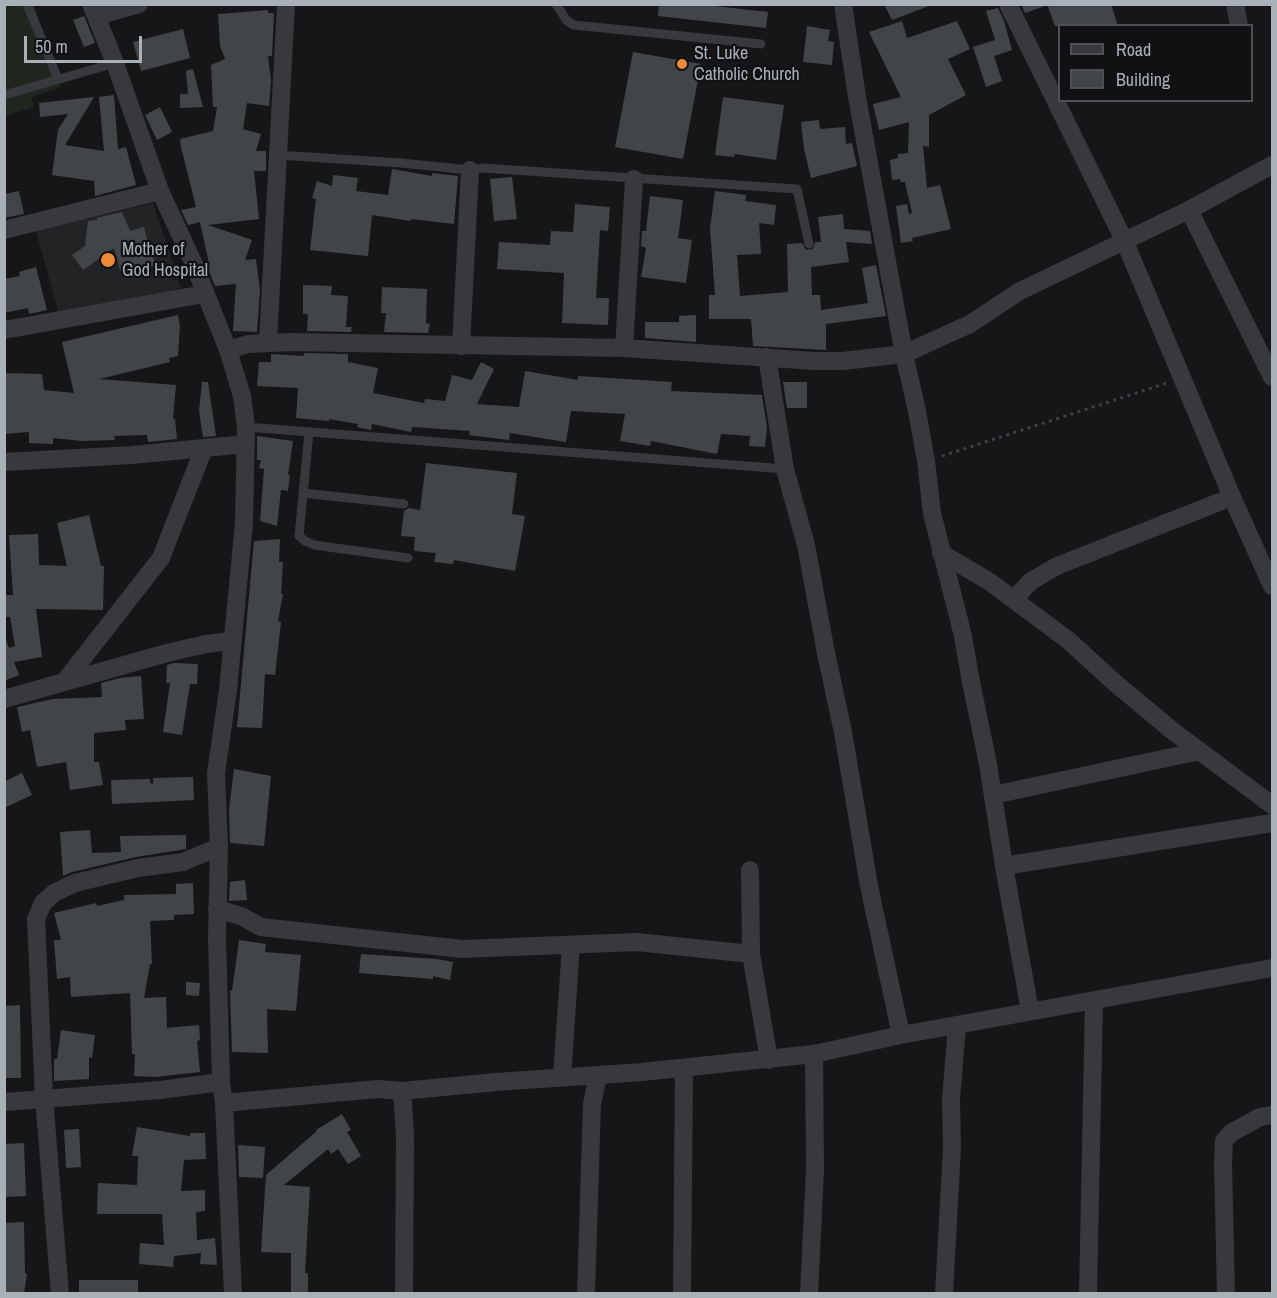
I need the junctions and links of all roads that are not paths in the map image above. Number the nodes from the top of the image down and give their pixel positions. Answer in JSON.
{"nodes":[{"id":1,"x":27,"y":4,"type":"edge"},
{"id":2,"x":139,"y":4,"type":"edge"},
{"id":3,"x":286,"y":4,"type":"edge"},
{"id":4,"x":556,"y":4,"type":"edge"},
{"id":5,"x":843,"y":4,"type":"edge"},
{"id":6,"x":1008,"y":4,"type":"edge"},
{"id":7,"x":1234,"y":4,"type":"edge"},
{"id":8,"x":93,"y":10,"type":"edge"},
{"id":9,"x":1239,"y":24,"type":"edge"},
{"id":10,"x":761,"y":44,"type":"dead end"},
{"id":11,"x":115,"y":63,"type":"junction"},
{"id":12,"x":58,"y":80,"type":"junction"},
{"id":13,"x":4,"y":95,"type":"edge"},
{"id":14,"x":278,"y":155,"type":"junction"},
{"id":15,"x":1272,"y":165,"type":"edge"},
{"id":16,"x":470,"y":170,"type":"junction"},
{"id":17,"x":634,"y":179,"type":"junction"},
{"id":18,"x":160,"y":191,"type":"junction"},
{"id":19,"x":1189,"y":210,"type":"junction"},
{"id":20,"x":4,"y":230,"type":"edge"},
{"id":21,"x":1125,"y":242,"type":"junction"},
{"id":22,"x":809,"y":244,"type":"dead end"},
{"id":23,"x":204,"y":294,"type":"junction"},
{"id":24,"x":4,"y":330,"type":"edge"},
{"id":25,"x":268,"y":342,"type":"junction"},
{"id":26,"x":461,"y":346,"type":"junction"},
{"id":27,"x":624,"y":348,"type":"junction"},
{"id":28,"x":228,"y":350,"type":"junction"},
{"id":29,"x":904,"y":354,"type":"junction"},
{"id":30,"x":766,"y":357,"type":"junction"},
{"id":31,"x":1272,"y":378,"type":"edge"},
{"id":32,"x":309,"y":432,"type":"junction"},
{"id":33,"x":246,"y":435,"type":"junction"},
{"id":34,"x":204,"y":448,"type":"junction"},
{"id":35,"x":4,"y":462,"type":"edge"},
{"id":36,"x":785,"y":469,"type":"junction"},
{"id":37,"x":303,"y":493,"type":"junction"},
{"id":38,"x":1232,"y":496,"type":"junction"},
{"id":39,"x":404,"y":504,"type":"dead end"},
{"id":40,"x":941,"y":553,"type":"junction"},
{"id":41,"x":408,"y":558,"type":"dead end"},
{"id":42,"x":1272,"y":586,"type":"edge"},
{"id":43,"x":1014,"y":599,"type":"junction"},
{"id":44,"x":231,"y":641,"type":"junction"},
{"id":45,"x":65,"y":681,"type":"junction"},
{"id":46,"x":4,"y":699,"type":"edge"},
{"id":47,"x":1200,"y":751,"type":"junction"},
{"id":48,"x":993,"y":795,"type":"junction"},
{"id":49,"x":1272,"y":805,"type":"edge"},
{"id":50,"x":1272,"y":823,"type":"edge"},
{"id":51,"x":219,"y":847,"type":"junction"},
{"id":52,"x":1004,"y":866,"type":"junction"},
{"id":53,"x":750,"y":870,"type":"dead end"},
{"id":54,"x":217,"y":909,"type":"junction"},
{"id":55,"x":571,"y":945,"type":"junction"},
{"id":56,"x":751,"y":954,"type":"junction"},
{"id":57,"x":1272,"y":968,"type":"edge"},
{"id":58,"x":1094,"y":1001,"type":"junction"},
{"id":59,"x":1030,"y":1011,"type":"junction"},
{"id":60,"x":957,"y":1025,"type":"junction"},
{"id":61,"x":901,"y":1035,"type":"junction"},
{"id":62,"x":814,"y":1054,"type":"junction"},
{"id":63,"x":769,"y":1060,"type":"junction"},
{"id":64,"x":684,"y":1069,"type":"junction"},
{"id":65,"x":598,"y":1075,"type":"junction"},
{"id":66,"x":562,"y":1077,"type":"junction"},
{"id":67,"x":221,"y":1082,"type":"junction"},
{"id":68,"x":402,"y":1091,"type":"junction"},
{"id":69,"x":44,"y":1098,"type":"junction"},
{"id":70,"x":4,"y":1102,"type":"edge"},
{"id":71,"x":224,"y":1103,"type":"junction"},
{"id":72,"x":1272,"y":1115,"type":"edge"},
{"id":73,"x":60,"y":1293,"type":"edge"},
{"id":74,"x":233,"y":1293,"type":"edge"},
{"id":75,"x":404,"y":1293,"type":"edge"},
{"id":76,"x":586,"y":1293,"type":"edge"},
{"id":77,"x":682,"y":1293,"type":"edge"},
{"id":78,"x":809,"y":1293,"type":"edge"},
{"id":79,"x":944,"y":1293,"type":"edge"},
{"id":80,"x":1088,"y":1293,"type":"edge"},
{"id":81,"x":1226,"y":1293,"type":"edge"}],
"edges":[{"from":1,"to":12,"type":"lane"},
{"from":2,"to":8,"type":"street"},
{"from":3,"to":14,"type":"street"},
{"from":4,"to":10,"type":"lane"},
{"from":5,"to":29,"type":"street"},
{"from":6,"to":21,"type":"street"},
{"from":7,"to":9,"type":"street"},
{"from":8,"to":11,"type":"street"},
{"from":11,"to":12,"type":"lane"},
{"from":11,"to":18,"type":"street"},
{"from":12,"to":13,"type":"lane"},
{"from":14,"to":16,"type":"lane"},
{"from":14,"to":25,"type":"street"},
{"from":15,"to":19,"type":"street"},
{"from":16,"to":17,"type":"lane"},
{"from":16,"to":26,"type":"street"},
{"from":17,"to":22,"type":"lane"},
{"from":17,"to":27,"type":"street"},
{"from":18,"to":20,"type":"street"},
{"from":18,"to":23,"type":"street"},
{"from":19,"to":21,"type":"street"},
{"from":19,"to":31,"type":"street"},
{"from":21,"to":29,"type":"street"},
{"from":21,"to":38,"type":"street"},
{"from":23,"to":24,"type":"street"},
{"from":23,"to":28,"type":"street"},
{"from":25,"to":26,"type":"street"},
{"from":25,"to":28,"type":"street"},
{"from":26,"to":27,"type":"street"},
{"from":27,"to":30,"type":"street"},
{"from":28,"to":33,"type":"street"},
{"from":29,"to":30,"type":"street"},
{"from":29,"to":40,"type":"street"},
{"from":30,"to":36,"type":"street"},
{"from":32,"to":33,"type":"lane"},
{"from":32,"to":36,"type":"lane"},
{"from":32,"to":37,"type":"lane"},
{"from":33,"to":34,"type":"street"},
{"from":33,"to":44,"type":"street"},
{"from":34,"to":35,"type":"street"},
{"from":34,"to":45,"type":"street"},
{"from":36,"to":61,"type":"street"},
{"from":37,"to":39,"type":"lane"},
{"from":37,"to":41,"type":"lane"},
{"from":38,"to":42,"type":"street"},
{"from":38,"to":43,"type":"street"},
{"from":40,"to":43,"type":"street"},
{"from":40,"to":48,"type":"street"},
{"from":43,"to":47,"type":"street"},
{"from":44,"to":45,"type":"street"},
{"from":44,"to":51,"type":"street"},
{"from":45,"to":46,"type":"street"},
{"from":47,"to":48,"type":"street"},
{"from":47,"to":49,"type":"street"},
{"from":48,"to":52,"type":"street"},
{"from":50,"to":52,"type":"street"},
{"from":51,"to":54,"type":"street"},
{"from":51,"to":69,"type":"street"},
{"from":52,"to":59,"type":"street"},
{"from":53,"to":56,"type":"street"},
{"from":54,"to":55,"type":"street"},
{"from":54,"to":67,"type":"street"},
{"from":55,"to":56,"type":"street"},
{"from":55,"to":66,"type":"street"},
{"from":56,"to":63,"type":"street"},
{"from":57,"to":58,"type":"street"},
{"from":58,"to":59,"type":"street"},
{"from":58,"to":80,"type":"street"},
{"from":59,"to":60,"type":"street"},
{"from":60,"to":61,"type":"street"},
{"from":60,"to":79,"type":"street"},
{"from":61,"to":62,"type":"street"},
{"from":62,"to":63,"type":"street"},
{"from":62,"to":78,"type":"street"},
{"from":63,"to":64,"type":"street"},
{"from":64,"to":65,"type":"street"},
{"from":64,"to":77,"type":"street"},
{"from":65,"to":66,"type":"street"},
{"from":65,"to":76,"type":"street"},
{"from":66,"to":68,"type":"street"},
{"from":67,"to":69,"type":"street"},
{"from":67,"to":71,"type":"street"},
{"from":68,"to":71,"type":"street"},
{"from":68,"to":75,"type":"street"},
{"from":69,"to":70,"type":"street"},
{"from":69,"to":73,"type":"street"},
{"from":71,"to":74,"type":"street"},
{"from":72,"to":81,"type":"street"}]}
